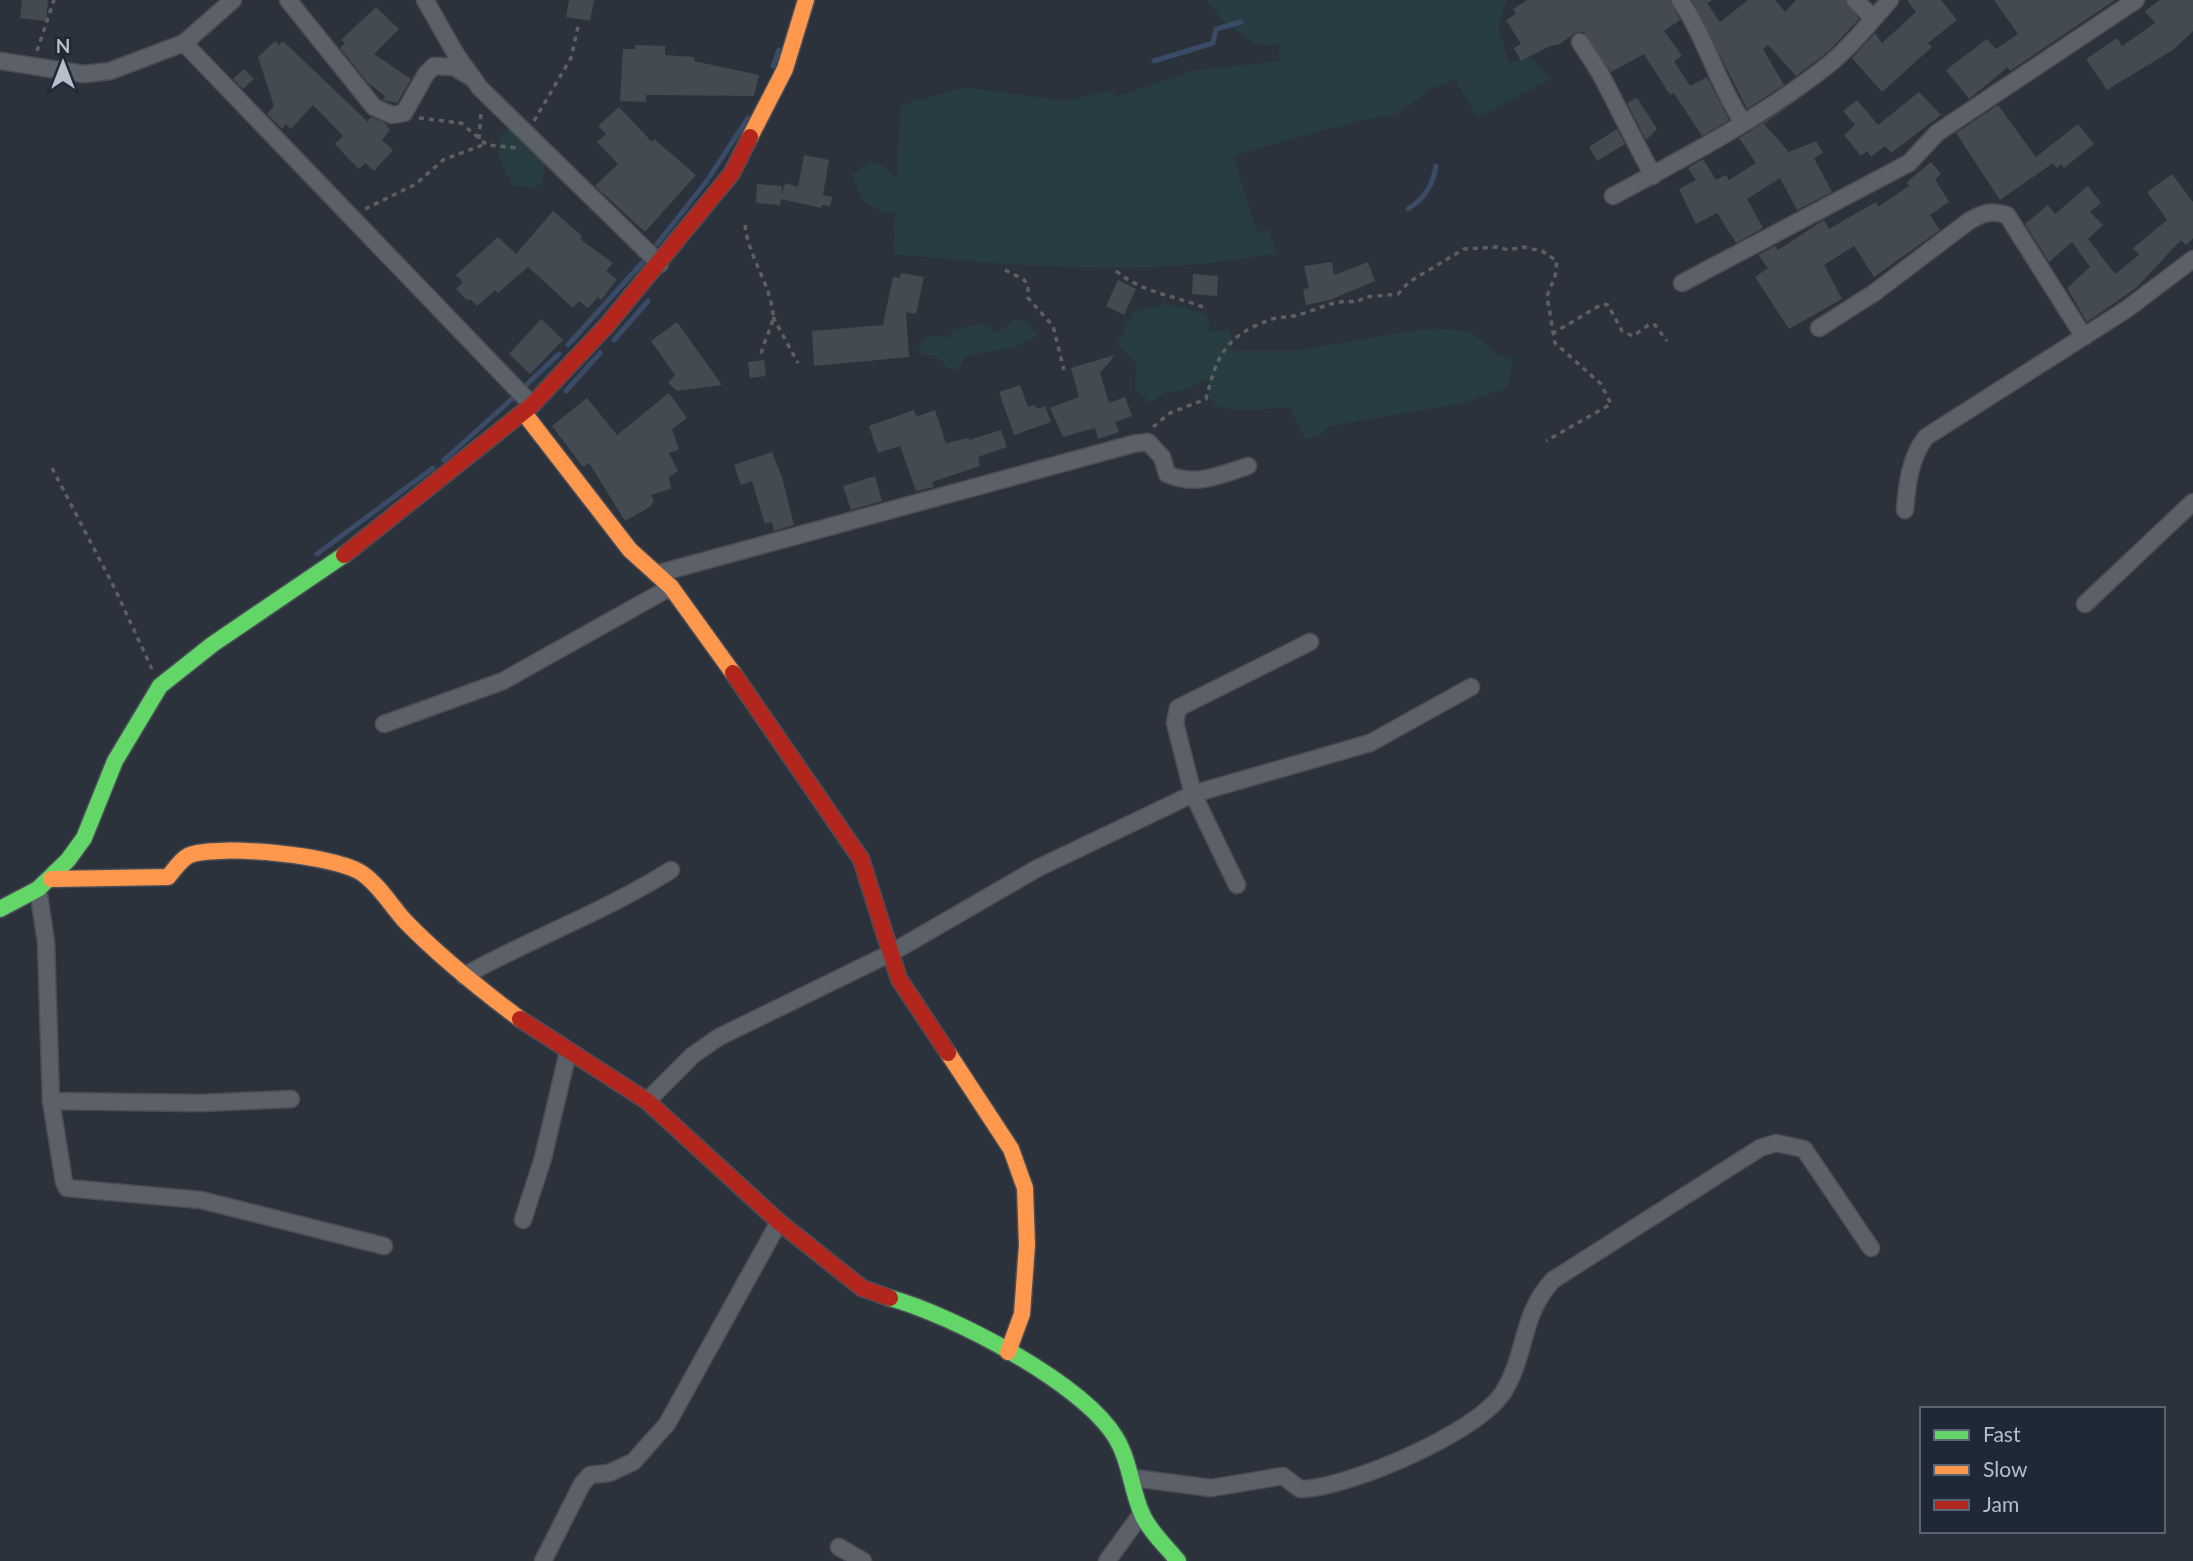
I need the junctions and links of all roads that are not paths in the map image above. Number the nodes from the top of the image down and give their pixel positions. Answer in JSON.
{"nodes":[{"id":1,"x":233,"y":0,"type":"edge"},
{"id":2,"x":288,"y":0,"type":"edge"},
{"id":3,"x":425,"y":0,"type":"edge"},
{"id":4,"x":806,"y":0,"type":"edge"},
{"id":5,"x":1680,"y":0,"type":"edge"},
{"id":6,"x":1855,"y":0,"type":"edge"},
{"id":7,"x":1890,"y":0,"type":"edge"},
{"id":8,"x":2136,"y":0,"type":"edge"},
{"id":9,"x":1873,"y":18,"type":"junction"},
{"id":10,"x":1580,"y":42,"type":"dead end"},
{"id":11,"x":184,"y":43,"type":"junction"},
{"id":12,"x":0,"y":61,"type":"edge"},
{"id":13,"x":473,"y":78,"type":"junction"},
{"id":14,"x":1742,"y":121,"type":"junction"},
{"id":15,"x":1653,"y":176,"type":"junction"},
{"id":16,"x":1613,"y":196,"type":"dead end"},
{"id":17,"x":2193,"y":259,"type":"edge"},
{"id":18,"x":660,"y":264,"type":"junction"},
{"id":19,"x":1682,"y":283,"type":"dead end"},
{"id":20,"x":1819,"y":328,"type":"dead end"},
{"id":21,"x":2084,"y":337,"type":"junction"},
{"id":22,"x":528,"y":409,"type":"junction"},
{"id":23,"x":1248,"y":466,"type":"dead end"},
{"id":24,"x":2193,"y":502,"type":"edge"},
{"id":25,"x":1905,"y":510,"type":"dead end"},
{"id":26,"x":656,"y":573,"type":"junction"},
{"id":27,"x":671,"y":587,"type":"junction"},
{"id":28,"x":2085,"y":604,"type":"dead end"},
{"id":29,"x":1310,"y":642,"type":"dead end"},
{"id":30,"x":1471,"y":687,"type":"dead end"},
{"id":31,"x":384,"y":724,"type":"dead end"},
{"id":32,"x":1193,"y":794,"type":"junction"},
{"id":33,"x":671,"y":870,"type":"dead end"},
{"id":34,"x":44,"y":884,"type":"junction"},
{"id":35,"x":1237,"y":885,"type":"dead end"},
{"id":36,"x":0,"y":909,"type":"edge"},
{"id":37,"x":891,"y":953,"type":"junction"},
{"id":38,"x":464,"y":976,"type":"junction"},
{"id":39,"x":568,"y":1052,"type":"junction"},
{"id":40,"x":291,"y":1099,"type":"dead end"},
{"id":41,"x":51,"y":1101,"type":"junction"},
{"id":42,"x":646,"y":1101,"type":"junction"},
{"id":43,"x":523,"y":1220,"type":"dead end"},
{"id":44,"x":779,"y":1222,"type":"junction"},
{"id":45,"x":384,"y":1246,"type":"dead end"},
{"id":46,"x":1871,"y":1248,"type":"dead end"},
{"id":47,"x":1008,"y":1352,"type":"junction"},
{"id":48,"x":1134,"y":1478,"type":"junction"},
{"id":49,"x":1142,"y":1513,"type":"junction"},
{"id":50,"x":839,"y":1547,"type":"dead end"},
{"id":51,"x":543,"y":1561,"type":"edge"},
{"id":52,"x":863,"y":1561,"type":"edge"},
{"id":53,"x":1107,"y":1561,"type":"edge"},
{"id":54,"x":1178,"y":1561,"type":"edge"}],
"edges":[{"from":1,"to":11,"type":"street"},
{"from":2,"to":13,"type":"street"},
{"from":3,"to":13,"type":"street"},
{"from":4,"to":18,"type":"street"},
{"from":5,"to":14,"type":"street"},
{"from":6,"to":9,"type":"street"},
{"from":7,"to":9,"type":"street"},
{"from":8,"to":19,"type":"street"},
{"from":9,"to":14,"type":"street"},
{"from":10,"to":15,"type":"street"},
{"from":11,"to":12,"type":"street"},
{"from":11,"to":22,"type":"street"},
{"from":13,"to":18,"type":"street"},
{"from":14,"to":15,"type":"street"},
{"from":15,"to":16,"type":"street"},
{"from":17,"to":21,"type":"street"},
{"from":18,"to":22,"type":"street"},
{"from":20,"to":21,"type":"street"},
{"from":21,"to":25,"type":"street"},
{"from":22,"to":26,"type":"street"},
{"from":22,"to":34,"type":"street"},
{"from":23,"to":26,"type":"street"},
{"from":24,"to":28,"type":"street"},
{"from":26,"to":27,"type":"street"},
{"from":27,"to":31,"type":"street"},
{"from":27,"to":37,"type":"street"},
{"from":29,"to":32,"type":"street"},
{"from":30,"to":32,"type":"street"},
{"from":32,"to":35,"type":"street"},
{"from":32,"to":37,"type":"street"},
{"from":33,"to":38,"type":"street"},
{"from":34,"to":36,"type":"street"},
{"from":34,"to":38,"type":"street"},
{"from":34,"to":41,"type":"street"},
{"from":37,"to":42,"type":"street"},
{"from":37,"to":47,"type":"street"},
{"from":38,"to":39,"type":"street"},
{"from":39,"to":42,"type":"street"},
{"from":39,"to":43,"type":"street"},
{"from":40,"to":41,"type":"street"},
{"from":41,"to":45,"type":"street"},
{"from":42,"to":44,"type":"street"},
{"from":44,"to":47,"type":"street"},
{"from":44,"to":51,"type":"street"},
{"from":46,"to":48,"type":"street"},
{"from":47,"to":48,"type":"street"},
{"from":48,"to":49,"type":"street"},
{"from":49,"to":53,"type":"street"},
{"from":49,"to":54,"type":"street"},
{"from":50,"to":52,"type":"street"}]}
